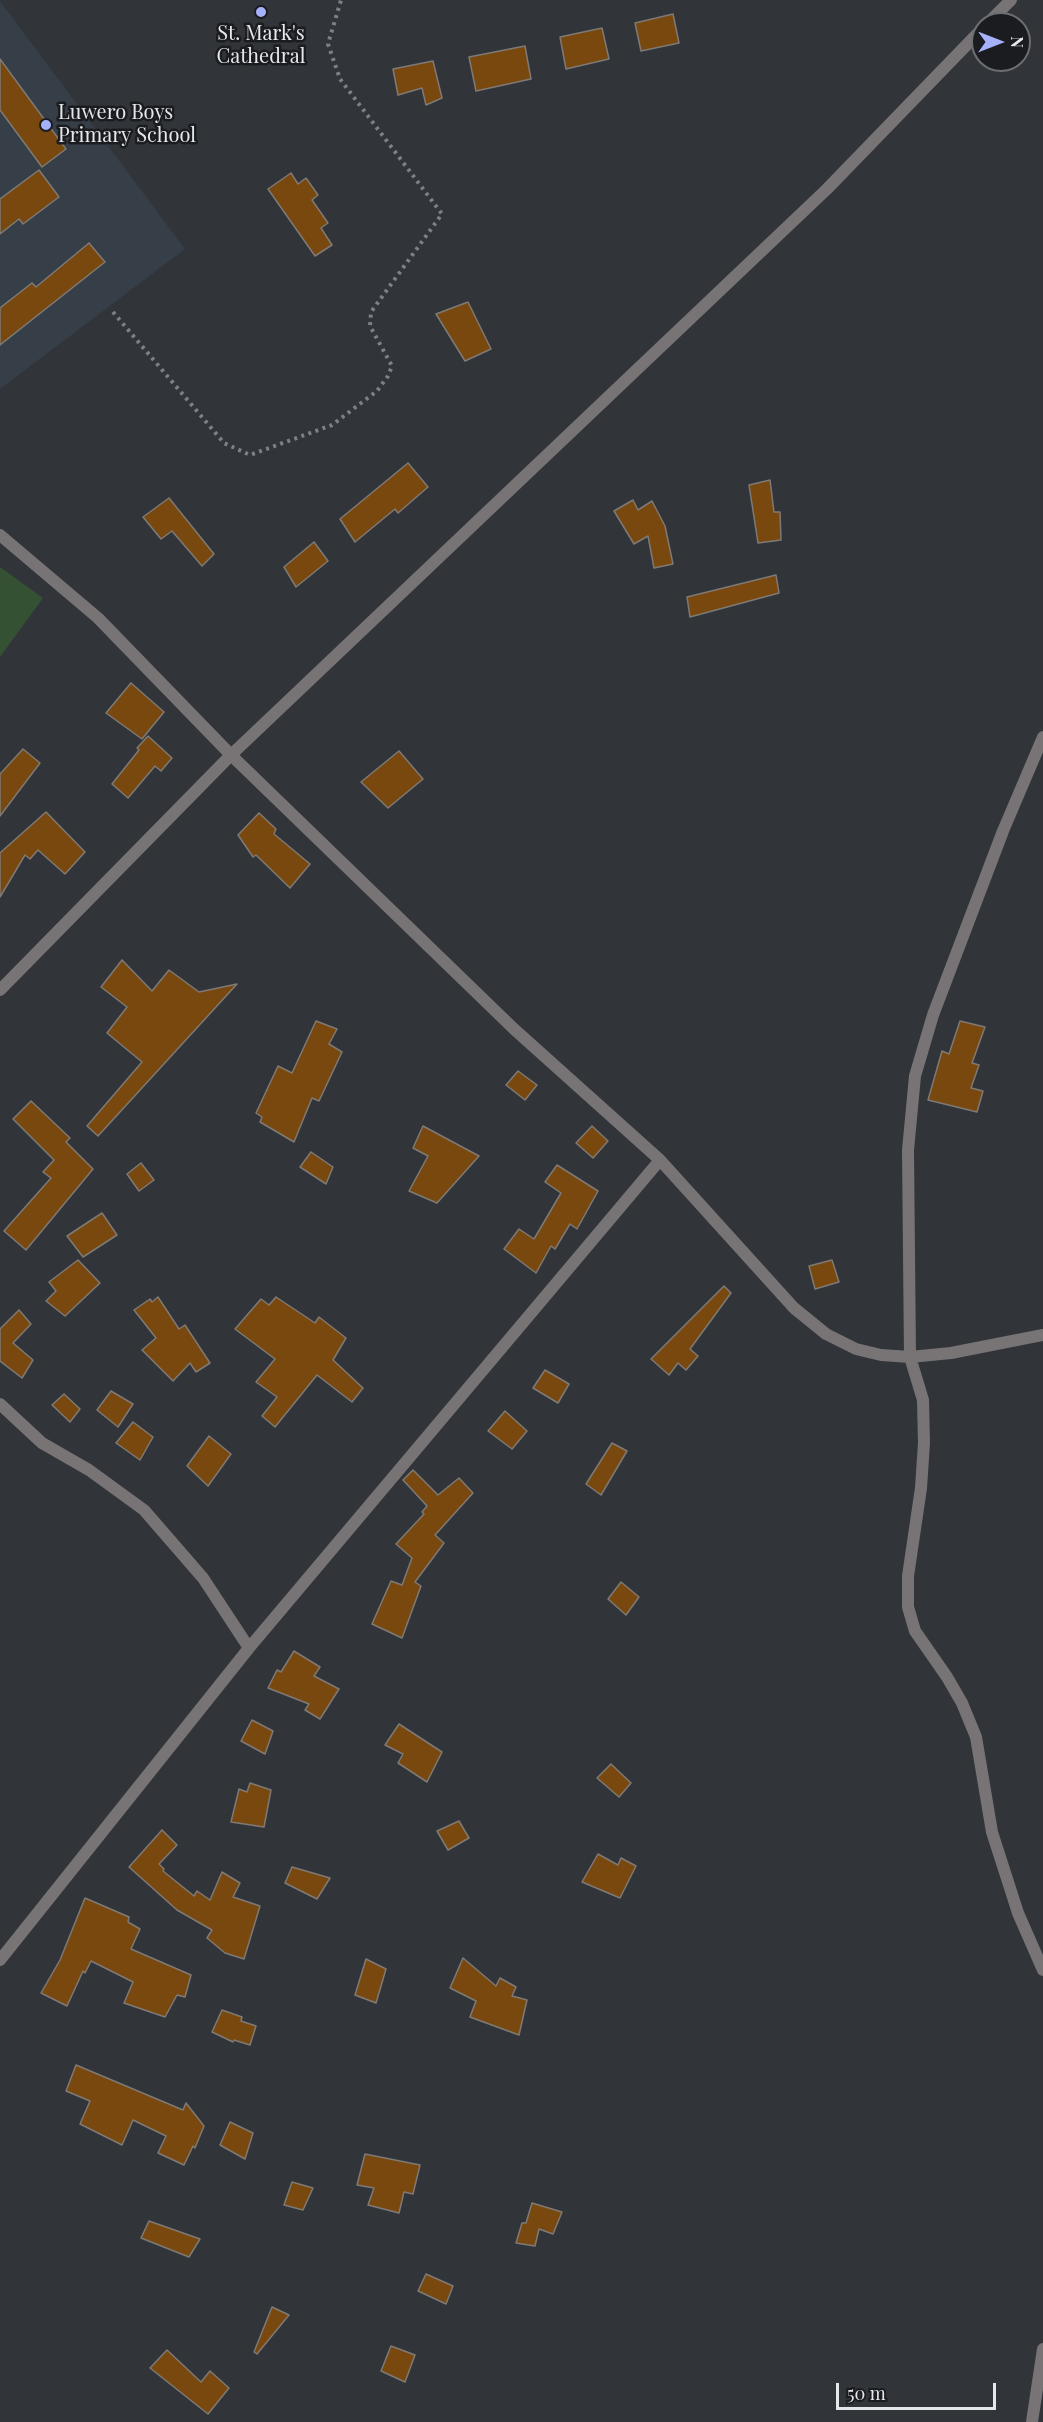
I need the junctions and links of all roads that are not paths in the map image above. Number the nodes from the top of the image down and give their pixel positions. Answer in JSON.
{"nodes":[{"id":1,"x":1011,"y":0,"type":"edge"},
{"id":2,"x":999,"y":12,"type":"edge"},
{"id":3,"x":971,"y":40,"type":"edge"},
{"id":4,"x":0,"y":536,"type":"edge"},
{"id":5,"x":1043,"y":737,"type":"edge"},
{"id":6,"x":231,"y":755,"type":"junction"},
{"id":7,"x":0,"y":990,"type":"edge"},
{"id":8,"x":660,"y":1160,"type":"junction"},
{"id":9,"x":1043,"y":1335,"type":"edge"},
{"id":10,"x":910,"y":1357,"type":"junction"},
{"id":11,"x":0,"y":1404,"type":"edge"},
{"id":12,"x":249,"y":1648,"type":"junction"},
{"id":13,"x":0,"y":1960,"type":"edge"},
{"id":14,"x":1043,"y":1970,"type":"edge"},
{"id":15,"x":1043,"y":2349,"type":"edge"},
{"id":16,"x":1032,"y":2422,"type":"edge"}],
"edges":[{"from":1,"to":2,"type":"street"},
{"from":3,"to":6,"type":"street"},
{"from":4,"to":6,"type":"street"},
{"from":5,"to":10,"type":"street"},
{"from":6,"to":7,"type":"street"},
{"from":6,"to":8,"type":"street"},
{"from":8,"to":10,"type":"street"},
{"from":8,"to":12,"type":"street"},
{"from":9,"to":10,"type":"street"},
{"from":10,"to":14,"type":"street"},
{"from":11,"to":12,"type":"street"},
{"from":12,"to":13,"type":"street"},
{"from":15,"to":16,"type":"street"}]}
